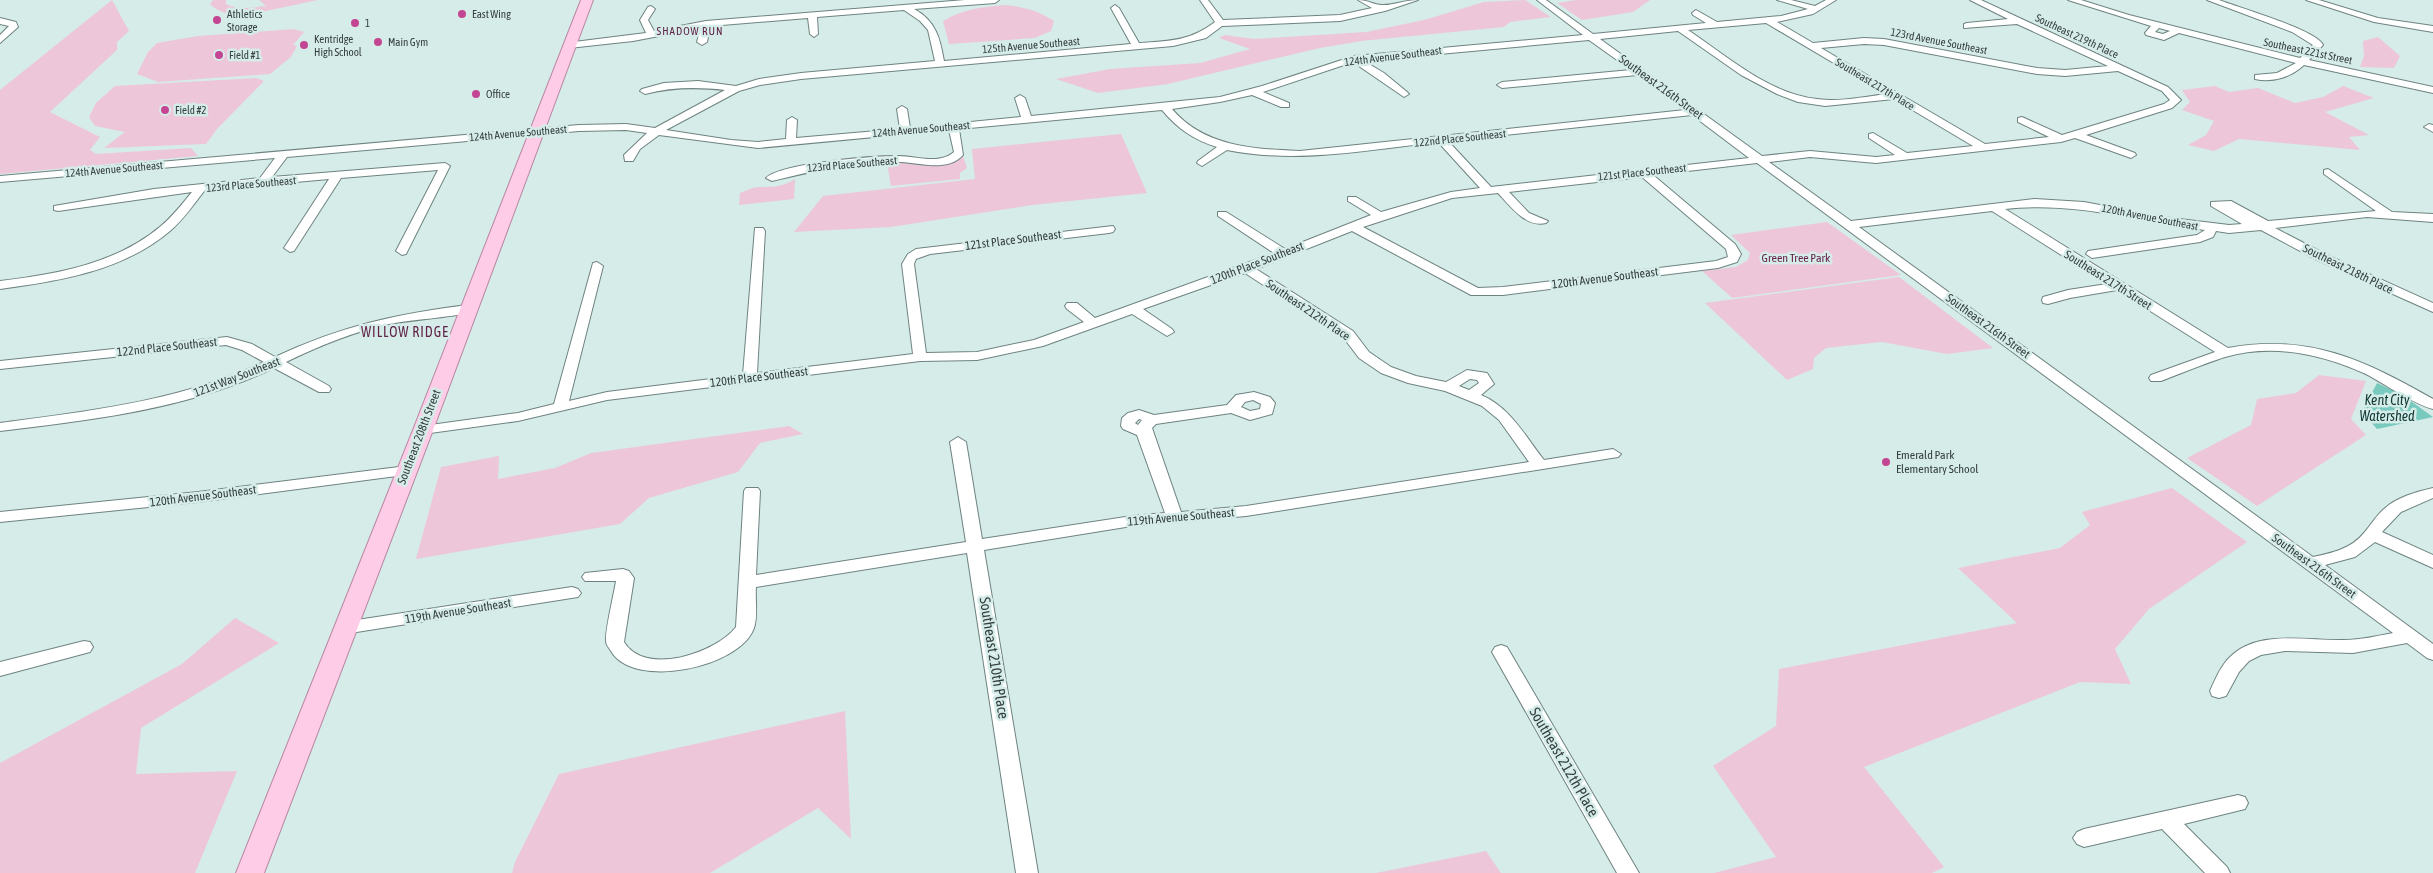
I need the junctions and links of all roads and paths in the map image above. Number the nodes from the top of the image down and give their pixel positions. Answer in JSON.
{"nodes":[{"id":1,"x":586,"y":0,"type":"edge"},
{"id":2,"x":895,"y":0,"type":"edge"},
{"id":3,"x":995,"y":0,"type":"edge"},
{"id":4,"x":1204,"y":0,"type":"edge"},
{"id":5,"x":1362,"y":0,"type":"edge"},
{"id":6,"x":1414,"y":0,"type":"edge"},
{"id":7,"x":1541,"y":0,"type":"edge"},
{"id":8,"x":1780,"y":0,"type":"edge"},
{"id":9,"x":1832,"y":0,"type":"edge"},
{"id":10,"x":1974,"y":0,"type":"edge"},
{"id":11,"x":2072,"y":0,"type":"edge"},
{"id":12,"x":2211,"y":0,"type":"edge"},
{"id":13,"x":2310,"y":0,"type":"edge"},
{"id":14,"x":652,"y":8,"type":"dead end"},
{"id":15,"x":906,"y":8,"type":"junction"},
{"id":16,"x":1115,"y":8,"type":"dead end"},
{"id":17,"x":2096,"y":8,"type":"junction"},
{"id":18,"x":1382,"y":9,"type":"junction"},
{"id":19,"x":1817,"y":9,"type":"junction"},
{"id":20,"x":1696,"y":13,"type":"dead end"},
{"id":21,"x":812,"y":14,"type":"junction"},
{"id":22,"x":2121,"y":16,"type":"junction"},
{"id":23,"x":1767,"y":20,"type":"junction"},
{"id":24,"x":2019,"y":21,"type":"junction"},
{"id":25,"x":4,"y":22,"type":"edge"},
{"id":26,"x":1220,"y":23,"type":"junction"},
{"id":27,"x":706,"y":24,"type":"junction"},
{"id":28,"x":1714,"y":25,"type":"junction"},
{"id":29,"x":1967,"y":26,"type":"dead end"},
{"id":30,"x":1679,"y":28,"type":"junction"},
{"id":31,"x":2433,"y":29,"type":"edge"},
{"id":32,"x":651,"y":33,"type":"junction"},
{"id":33,"x":814,"y":34,"type":"dead end"},
{"id":34,"x":1591,"y":36,"type":"junction"},
{"id":35,"x":0,"y":40,"type":"edge"},
{"id":36,"x":702,"y":42,"type":"dead end"},
{"id":37,"x":569,"y":45,"type":"junction"},
{"id":38,"x":1811,"y":46,"type":"junction"},
{"id":39,"x":1137,"y":47,"type":"junction"},
{"id":40,"x":1354,"y":59,"type":"junction"},
{"id":41,"x":2302,"y":62,"type":"junction"},
{"id":42,"x":940,"y":64,"type":"junction"},
{"id":43,"x":2120,"y":68,"type":"junction"},
{"id":44,"x":1640,"y":72,"type":"junction"},
{"id":45,"x":2258,"y":77,"type":"dead end"},
{"id":46,"x":1502,"y":85,"type":"dead end"},
{"id":47,"x":736,"y":88,"type":"junction"},
{"id":48,"x":2431,"y":88,"type":"edge"},
{"id":49,"x":645,"y":91,"type":"dead end"},
{"id":50,"x":1254,"y":92,"type":"junction"},
{"id":51,"x":2170,"y":93,"type":"joint"},
{"id":52,"x":1404,"y":94,"type":"dead end"},
{"id":53,"x":1895,"y":96,"type":"junction"},
{"id":54,"x":1020,"y":98,"type":"dead end"},
{"id":55,"x":1285,"y":105,"type":"dead end"},
{"id":56,"x":1166,"y":107,"type":"junction"},
{"id":57,"x":902,"y":109,"type":"dead end"},
{"id":58,"x":1694,"y":112,"type":"junction"},
{"id":59,"x":792,"y":120,"type":"dead end"},
{"id":60,"x":1027,"y":120,"type":"junction"},
{"id":61,"x":2022,"y":120,"type":"dead end"},
{"id":62,"x":953,"y":126,"type":"junction"},
{"id":63,"x":905,"y":131,"type":"junction"},
{"id":64,"x":538,"y":132,"type":"junction"},
{"id":65,"x":658,"y":132,"type":"junction"},
{"id":66,"x":2077,"y":135,"type":"junction"},
{"id":67,"x":1873,"y":136,"type":"dead end"},
{"id":68,"x":2061,"y":138,"type":"junction"},
{"id":69,"x":1441,"y":140,"type":"junction"},
{"id":70,"x":791,"y":142,"type":"junction"},
{"id":71,"x":1226,"y":146,"type":"junction"},
{"id":72,"x":1984,"y":148,"type":"junction"},
{"id":73,"x":284,"y":154,"type":"junction"},
{"id":74,"x":2131,"y":155,"type":"dead end"},
{"id":75,"x":1906,"y":157,"type":"junction"},
{"id":76,"x":629,"y":159,"type":"dead end"},
{"id":77,"x":1759,"y":159,"type":"junction"},
{"id":78,"x":1202,"y":163,"type":"dead end"},
{"id":79,"x":1643,"y":172,"type":"junction"},
{"id":80,"x":2328,"y":172,"type":"dead end"},
{"id":81,"x":336,"y":177,"type":"junction"},
{"id":82,"x":772,"y":178,"type":"dead end"},
{"id":83,"x":0,"y":179,"type":"edge"},
{"id":84,"x":262,"y":183,"type":"junction"},
{"id":85,"x":200,"y":189,"type":"junction"},
{"id":86,"x":1493,"y":189,"type":"junction"},
{"id":87,"x":1352,"y":200,"type":"dead end"},
{"id":88,"x":1992,"y":206,"type":"junction"},
{"id":89,"x":58,"y":208,"type":"dead end"},
{"id":90,"x":1222,"y":214,"type":"dead end"},
{"id":91,"x":2388,"y":214,"type":"junction"},
{"id":92,"x":1380,"y":216,"type":"junction"},
{"id":93,"x":2433,"y":218,"type":"edge"},
{"id":94,"x":1542,"y":221,"type":"dead end"},
{"id":95,"x":1847,"y":225,"type":"junction"},
{"id":96,"x":1354,"y":227,"type":"junction"},
{"id":97,"x":2265,"y":227,"type":"junction"},
{"id":98,"x":2211,"y":228,"type":"junction"},
{"id":99,"x":1109,"y":229,"type":"dead end"},
{"id":100,"x":759,"y":231,"type":"dead end"},
{"id":101,"x":290,"y":248,"type":"dead end"},
{"id":102,"x":402,"y":251,"type":"dead end"},
{"id":103,"x":1283,"y":252,"type":"junction"},
{"id":104,"x":2092,"y":254,"type":"dead end"},
{"id":105,"x":597,"y":266,"type":"dead end"},
{"id":106,"x":1246,"y":268,"type":"junction"},
{"id":107,"x":0,"y":284,"type":"edge"},
{"id":108,"x":2118,"y":286,"type":"junction"},
{"id":109,"x":2048,"y":300,"type":"dead end"},
{"id":110,"x":1072,"y":306,"type":"dead end"},
{"id":111,"x":468,"y":308,"type":"junction"},
{"id":112,"x":2433,"y":308,"type":"edge"},
{"id":113,"x":1134,"y":309,"type":"junction"},
{"id":114,"x":1095,"y":324,"type":"junction"},
{"id":115,"x":1167,"y":332,"type":"dead end"},
{"id":116,"x":2226,"y":353,"type":"junction"},
{"id":117,"x":920,"y":356,"type":"junction"},
{"id":118,"x":275,"y":363,"type":"junction"},
{"id":119,"x":0,"y":365,"type":"edge"},
{"id":120,"x":750,"y":378,"type":"junction"},
{"id":121,"x":2156,"y":378,"type":"dead end"},
{"id":122,"x":1449,"y":387,"type":"junction"},
{"id":123,"x":324,"y":389,"type":"dead end"},
{"id":124,"x":1472,"y":395,"type":"junction"},
{"id":125,"x":2433,"y":405,"type":"edge"},
{"id":126,"x":560,"y":408,"type":"junction"},
{"id":127,"x":1234,"y":408,"type":"dead end"},
{"id":128,"x":0,"y":427,"type":"edge"},
{"id":129,"x":423,"y":430,"type":"junction"},
{"id":130,"x":958,"y":442,"type":"dead end"},
{"id":131,"x":1613,"y":454,"type":"dead end"},
{"id":132,"x":1540,"y":466,"type":"junction"},
{"id":133,"x":407,"y":471,"type":"junction"},
{"id":134,"x":752,"y":490,"type":"dead end"},
{"id":135,"x":2433,"y":493,"type":"edge"},
{"id":136,"x":0,"y":517,"type":"edge"},
{"id":137,"x":1175,"y":517,"type":"junction"},
{"id":138,"x":2374,"y":535,"type":"junction"},
{"id":139,"x":976,"y":546,"type":"junction"},
{"id":140,"x":2433,"y":562,"type":"edge"},
{"id":141,"x":2310,"y":563,"type":"junction"},
{"id":142,"x":591,"y":577,"type":"dead end"},
{"id":143,"x":748,"y":582,"type":"junction"},
{"id":144,"x":572,"y":593,"type":"dead end"},
{"id":145,"x":344,"y":628,"type":"junction"},
{"id":146,"x":2410,"y":636,"type":"junction"},
{"id":147,"x":84,"y":647,"type":"dead end"},
{"id":148,"x":1500,"y":652,"type":"dead end"},
{"id":149,"x":2433,"y":654,"type":"edge"},
{"id":150,"x":0,"y":669,"type":"edge"},
{"id":151,"x":2219,"y":690,"type":"dead end"},
{"id":152,"x":2238,"y":803,"type":"dead end"},
{"id":153,"x":2166,"y":820,"type":"junction"},
{"id":154,"x":2084,"y":838,"type":"dead end"},
{"id":155,"x":250,"y":873,"type":"edge"},
{"id":156,"x":1027,"y":873,"type":"edge"},
{"id":157,"x":1628,"y":873,"type":"edge"},
{"id":158,"x":2219,"y":873,"type":"edge"}],
"edges":[{"from":1,"to":37,"type":"main road","name":"Southeast 208th Street"},
{"from":2,"to":15,"type":"street"},
{"from":3,"to":15,"type":"street"},
{"from":4,"to":26,"type":"street"},
{"from":5,"to":18,"type":"street"},
{"from":6,"to":18,"type":"street"},
{"from":7,"to":34,"type":"street","name":"Southeast 216th Street"},
{"from":8,"to":19,"type":"street"},
{"from":9,"to":19,"type":"street","name":"124th Avenue Southeast"},
{"from":10,"to":24,"type":"street","name":"Southeast 219th Place"},
{"from":11,"to":17,"type":"street","name":"Southeast 221st Street"},
{"from":12,"to":41,"type":"street"},
{"from":13,"to":31,"type":"street"},
{"from":14,"to":32,"type":"street"},
{"from":15,"to":21,"type":"street"},
{"from":15,"to":42,"type":"street"},
{"from":16,"to":39,"type":"street"},
{"from":17,"to":22,"type":"street","name":"Southeast 221st Street"},
{"from":17,"to":22,"type":"street","name":"Southeast 221st Street"},
{"from":18,"to":26,"type":"street"},
{"from":19,"to":23,"type":"street","name":"124th Avenue Southeast"},
{"from":20,"to":28,"type":"street"},
{"from":21,"to":27,"type":"street"},
{"from":21,"to":33,"type":"street"},
{"from":22,"to":41,"type":"street","name":"Southeast 221st Street"},
{"from":23,"to":28,"type":"street","name":"124th Avenue Southeast"},
{"from":23,"to":38,"type":"street","name":"Southeast 217th Place"},
{"from":24,"to":29,"type":"street"},
{"from":24,"to":43,"type":"street","name":"Southeast 219th Place"},
{"from":25,"to":35,"type":"street"},
{"from":26,"to":39,"type":"street","name":"125th Avenue Southeast"},
{"from":27,"to":32,"type":"street"},
{"from":27,"to":36,"type":"street"},
{"from":28,"to":30,"type":"street","name":"124th Avenue Southeast"},
{"from":30,"to":34,"type":"street","name":"124th Avenue Southeast"},
{"from":30,"to":53,"type":"street"},
{"from":32,"to":37,"type":"street"},
{"from":34,"to":40,"type":"street","name":"124th Avenue Southeast"},
{"from":34,"to":44,"type":"street","name":"Southeast 216th Street"},
{"from":37,"to":64,"type":"main road","name":"Southeast 208th Street"},
{"from":38,"to":43,"type":"street","name":"123rd Avenue Southeast"},
{"from":38,"to":53,"type":"street","name":"Southeast 217th Place"},
{"from":39,"to":42,"type":"street","name":"125th Avenue Southeast"},
{"from":40,"to":50,"type":"street","name":"124th Avenue Southeast"},
{"from":40,"to":52,"type":"street"},
{"from":41,"to":45,"type":"street"},
{"from":41,"to":48,"type":"street","name":"Southeast 221st Street"},
{"from":42,"to":47,"type":"street","name":"125th Avenue Southeast"},
{"from":43,"to":51,"type":"street","name":"Southeast 219th Place"},
{"from":44,"to":46,"type":"street"},
{"from":44,"to":58,"type":"street","name":"Southeast 216th Street"},
{"from":47,"to":49,"type":"street","name":"125th Avenue Southeast"},
{"from":47,"to":65,"type":"street"},
{"from":50,"to":55,"type":"street"},
{"from":50,"to":56,"type":"street","name":"124th Avenue Southeast"},
{"from":51,"to":66,"type":"street","name":"121st Place Southeast"},
{"from":53,"to":72,"type":"street","name":"Southeast 217th Place"},
{"from":54,"to":60,"type":"street"},
{"from":56,"to":60,"type":"street","name":"124th Avenue Southeast"},
{"from":56,"to":71,"type":"street"},
{"from":57,"to":63,"type":"street"},
{"from":58,"to":69,"type":"street","name":"122nd Place Southeast"},
{"from":58,"to":77,"type":"street","name":"Southeast 216th Street"},
{"from":59,"to":70,"type":"street"},
{"from":60,"to":62,"type":"street","name":"124th Avenue Southeast"},
{"from":61,"to":68,"type":"street"},
{"from":62,"to":63,"type":"street","name":"124th Avenue Southeast"},
{"from":62,"to":82,"type":"street","name":"123rd Place Southeast"},
{"from":63,"to":70,"type":"street","name":"124th Avenue Southeast"},
{"from":64,"to":65,"type":"street","name":"124th Avenue Southeast"},
{"from":64,"to":73,"type":"street","name":"124th Avenue Southeast"},
{"from":64,"to":111,"type":"main road","name":"Southeast 208th Street"},
{"from":65,"to":70,"type":"street","name":"124th Avenue Southeast"},
{"from":65,"to":76,"type":"street"},
{"from":66,"to":68,"type":"street","name":"121st Place Southeast"},
{"from":66,"to":74,"type":"street"},
{"from":67,"to":75,"type":"street"},
{"from":68,"to":72,"type":"street","name":"121st Place Southeast"},
{"from":69,"to":71,"type":"street","name":"122nd Place Southeast"},
{"from":69,"to":86,"type":"street"},
{"from":71,"to":78,"type":"street"},
{"from":72,"to":75,"type":"street","name":"121st Place Southeast"},
{"from":73,"to":83,"type":"street","name":"124th Avenue Southeast"},
{"from":73,"to":84,"type":"street"},
{"from":75,"to":77,"type":"street","name":"121st Place Southeast"},
{"from":77,"to":79,"type":"street","name":"121st Place Southeast"},
{"from":77,"to":95,"type":"street","name":"Southeast 216th Street"},
{"from":79,"to":86,"type":"street","name":"121st Place Southeast"},
{"from":79,"to":96,"type":"street","name":"120th Avenue Southeast"},
{"from":80,"to":91,"type":"street"},
{"from":81,"to":84,"type":"street","name":"123rd Place Southeast"},
{"from":81,"to":101,"type":"street"},
{"from":81,"to":102,"type":"street","name":"123rd Place Southeast"},
{"from":84,"to":85,"type":"street","name":"123rd Place Southeast"},
{"from":85,"to":89,"type":"street","name":"123rd Place Southeast"},
{"from":85,"to":107,"type":"street"},
{"from":86,"to":92,"type":"street","name":"121st Place Southeast"},
{"from":86,"to":94,"type":"street"},
{"from":87,"to":92,"type":"street"},
{"from":88,"to":95,"type":"street","name":"120th Avenue Southeast"},
{"from":88,"to":98,"type":"street","name":"120th Avenue Southeast"},
{"from":88,"to":108,"type":"street","name":"Southeast 217th Street"},
{"from":90,"to":103,"type":"street"},
{"from":91,"to":93,"type":"street","name":"120th Avenue Southeast"},
{"from":91,"to":97,"type":"street","name":"120th Avenue Southeast"},
{"from":92,"to":96,"type":"street","name":"120th Place Southeast"},
{"from":95,"to":141,"type":"street","name":"Southeast 216th Street"},
{"from":96,"to":103,"type":"street","name":"120th Place Southeast"},
{"from":97,"to":98,"type":"street","name":"120th Avenue Southeast"},
{"from":97,"to":112,"type":"street","name":"Southeast 218th Place"},
{"from":98,"to":104,"type":"street"},
{"from":99,"to":117,"type":"street","name":"121st Place Southeast"},
{"from":100,"to":120,"type":"street"},
{"from":103,"to":106,"type":"street","name":"120th Place Southeast"},
{"from":105,"to":126,"type":"street"},
{"from":106,"to":113,"type":"street","name":"120th Place Southeast"},
{"from":106,"to":122,"type":"street","name":"Southeast 212th Place"},
{"from":108,"to":109,"type":"street"},
{"from":108,"to":116,"type":"street","name":"Southeast 217th Street"},
{"from":110,"to":114,"type":"street"},
{"from":111,"to":118,"type":"street","name":"121st Way Southeast"},
{"from":111,"to":129,"type":"main road","name":"Southeast 208th Street"},
{"from":113,"to":114,"type":"street","name":"120th Place Southeast"},
{"from":113,"to":115,"type":"street"},
{"from":114,"to":117,"type":"street","name":"120th Place Southeast"},
{"from":116,"to":121,"type":"street"},
{"from":116,"to":125,"type":"street"},
{"from":117,"to":120,"type":"street","name":"120th Place Southeast"},
{"from":118,"to":119,"type":"street","name":"122nd Place Southeast"},
{"from":118,"to":123,"type":"street","name":"122nd Place Southeast"},
{"from":118,"to":128,"type":"street","name":"121st Way Southeast"},
{"from":120,"to":126,"type":"street","name":"120th Place Southeast"},
{"from":122,"to":124,"type":"street","name":"Southeast 212th Place"},
{"from":122,"to":124,"type":"street"},
{"from":124,"to":132,"type":"street","name":"Southeast 212th Place"},
{"from":126,"to":129,"type":"street","name":"120th Place Southeast"},
{"from":127,"to":137,"type":"street"},
{"from":129,"to":133,"type":"main road","name":"Southeast 208th Street"},
{"from":130,"to":139,"type":"street","name":"Southeast 210th Place"},
{"from":131,"to":132,"type":"street","name":"119th Avenue Southeast"},
{"from":132,"to":137,"type":"street","name":"119th Avenue Southeast"},
{"from":133,"to":136,"type":"street","name":"120th Avenue Southeast"},
{"from":133,"to":145,"type":"main road","name":"Southeast 208th Street"},
{"from":134,"to":143,"type":"street"},
{"from":135,"to":138,"type":"street"},
{"from":137,"to":139,"type":"street","name":"119th Avenue Southeast"},
{"from":138,"to":140,"type":"street"},
{"from":138,"to":141,"type":"street"},
{"from":139,"to":143,"type":"street","name":"119th Avenue Southeast"},
{"from":139,"to":156,"type":"street","name":"Southeast 210th Place"},
{"from":141,"to":146,"type":"street","name":"Southeast 216th Street"},
{"from":142,"to":143,"type":"street"},
{"from":144,"to":145,"type":"street","name":"119th Avenue Southeast"},
{"from":145,"to":155,"type":"main road","name":"Southeast 208th Street"},
{"from":146,"to":149,"type":"street","name":"Southeast 216th Street"},
{"from":146,"to":151,"type":"street"},
{"from":147,"to":150,"type":"street"},
{"from":148,"to":157,"type":"street","name":"Southeast 212th Place"},
{"from":152,"to":153,"type":"street"},
{"from":153,"to":154,"type":"street"},
{"from":153,"to":158,"type":"street"}]}
